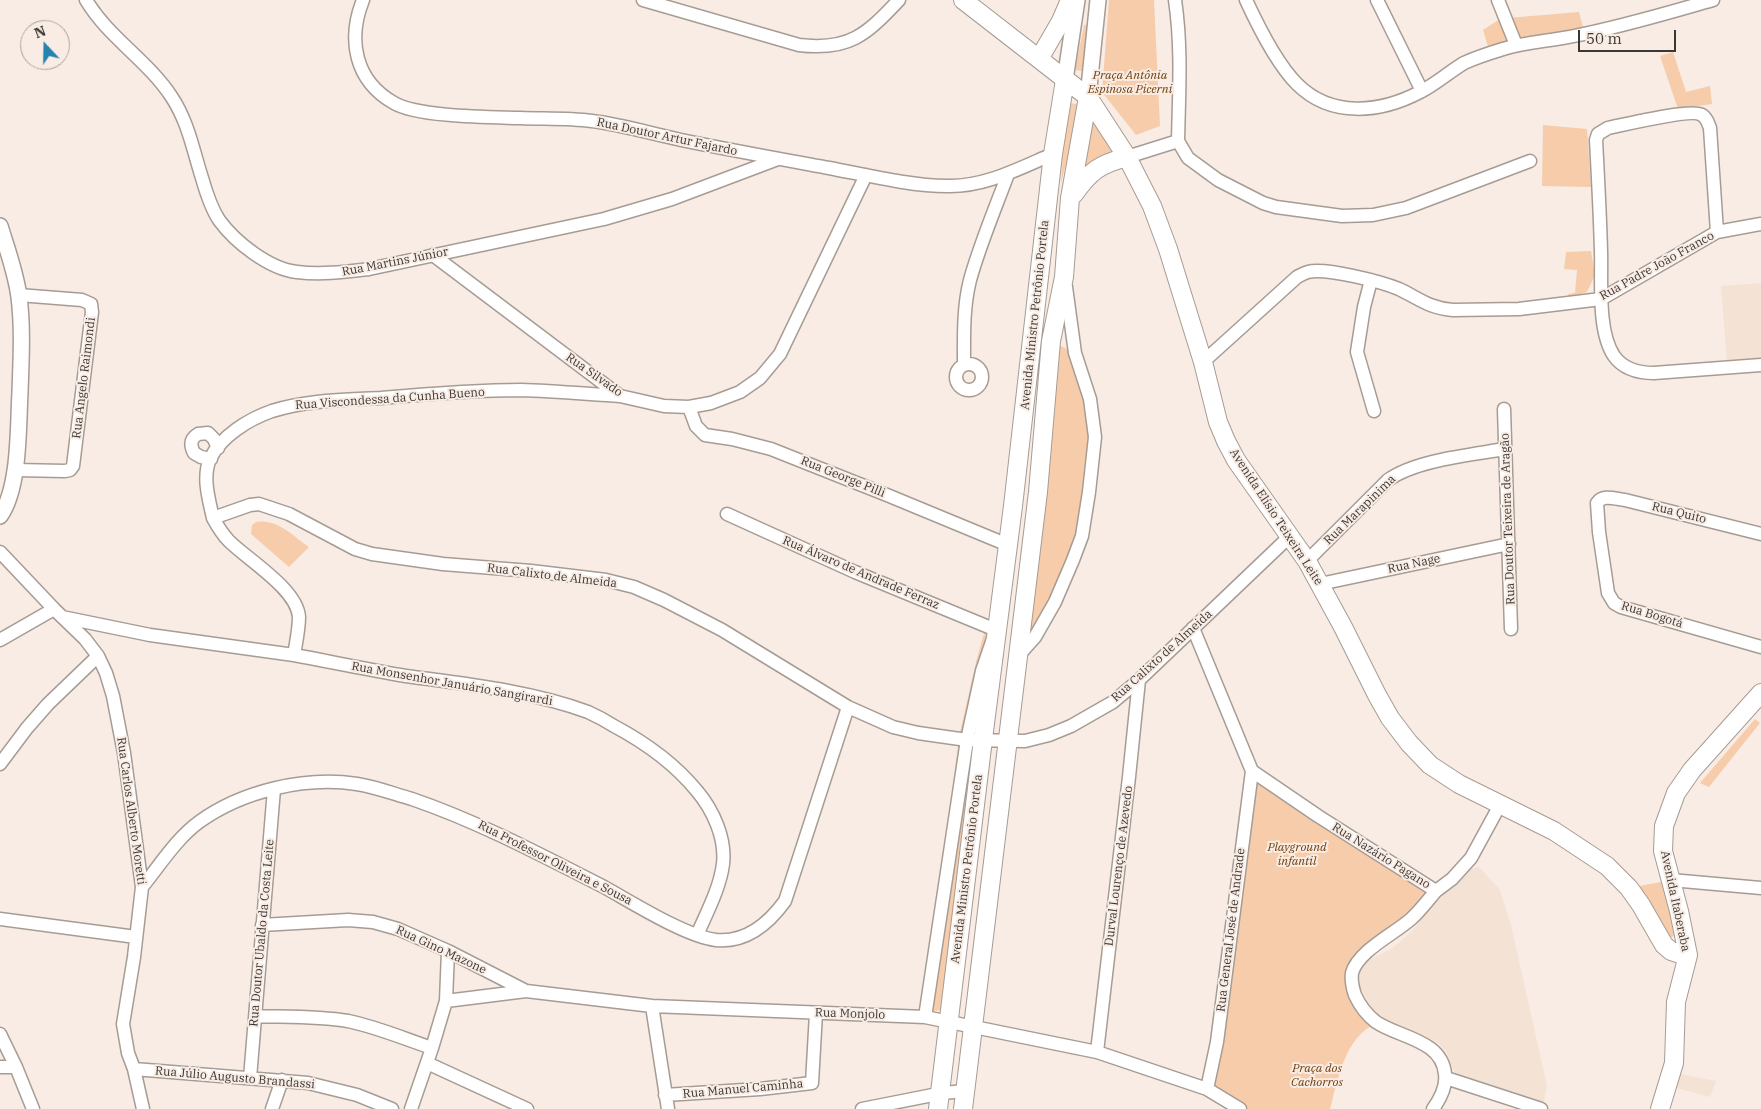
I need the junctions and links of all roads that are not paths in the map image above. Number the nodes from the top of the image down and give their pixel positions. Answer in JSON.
{"nodes":[{"id":1,"x":86,"y":0,"type":"edge"},
{"id":2,"x":363,"y":0,"type":"edge"},
{"id":3,"x":643,"y":0,"type":"edge"},
{"id":4,"x":899,"y":0,"type":"edge"},
{"id":5,"x":964,"y":0,"type":"edge"},
{"id":6,"x":1070,"y":0,"type":"edge"},
{"id":7,"x":1077,"y":0,"type":"edge"},
{"id":8,"x":1098,"y":0,"type":"edge"},
{"id":9,"x":1175,"y":0,"type":"edge"},
{"id":10,"x":1246,"y":0,"type":"edge"},
{"id":11,"x":1377,"y":0,"type":"edge"},
{"id":12,"x":1498,"y":0,"type":"edge"},
{"id":13,"x":1713,"y":0,"type":"edge"},
{"id":14,"x":1516,"y":45,"type":"junction"},
{"id":15,"x":1039,"y":59,"type":"junction"},
{"id":16,"x":1065,"y":80,"type":"junction"},
{"id":17,"x":1422,"y":91,"type":"junction"},
{"id":18,"x":1088,"y":97,"type":"junction"},
{"id":19,"x":1178,"y":140,"type":"junction"},
{"id":20,"x":1053,"y":154,"type":"junction"},
{"id":21,"x":1127,"y":157,"type":"junction"},
{"id":22,"x":778,"y":159,"type":"junction"},
{"id":23,"x":1530,"y":161,"type":"dead end"},
{"id":24,"x":1008,"y":174,"type":"junction"},
{"id":25,"x":866,"y":175,"type":"junction"},
{"id":26,"x":1070,"y":198,"type":"junction"},
{"id":27,"x":1761,"y":224,"type":"edge"},
{"id":28,"x":0,"y":226,"type":"edge"},
{"id":29,"x":1718,"y":232,"type":"junction"},
{"id":30,"x":433,"y":255,"type":"junction"},
{"id":31,"x":1064,"y":277,"type":"junction"},
{"id":32,"x":1371,"y":280,"type":"junction"},
{"id":33,"x":19,"y":295,"type":"junction"},
{"id":34,"x":1601,"y":299,"type":"junction"},
{"id":35,"x":1051,"y":341,"type":"junction"},
{"id":36,"x":1031,"y":342,"type":"junction"},
{"id":37,"x":1075,"y":353,"type":"junction"},
{"id":38,"x":1203,"y":362,"type":"junction"},
{"id":39,"x":964,"y":365,"type":"dead end"},
{"id":40,"x":1761,"y":365,"type":"edge"},
{"id":41,"x":620,"y":396,"type":"junction"},
{"id":42,"x":689,"y":407,"type":"junction"},
{"id":43,"x":1504,"y":409,"type":"dead end"},
{"id":44,"x":1374,"y":411,"type":"dead end"},
{"id":45,"x":1505,"y":449,"type":"junction"},
{"id":46,"x":15,"y":470,"type":"junction"},
{"id":47,"x":1598,"y":501,"type":"joint"},
{"id":48,"x":727,"y":514,"type":"dead end"},
{"id":49,"x":0,"y":516,"type":"edge"},
{"id":50,"x":214,"y":518,"type":"junction"},
{"id":51,"x":1761,"y":534,"type":"edge"},
{"id":52,"x":1289,"y":536,"type":"junction"},
{"id":53,"x":1508,"y":544,"type":"junction"},
{"id":54,"x":1008,"y":545,"type":"junction"},
{"id":55,"x":0,"y":552,"type":"edge"},
{"id":56,"x":1307,"y":561,"type":"junction"},
{"id":57,"x":1320,"y":584,"type":"junction"},
{"id":58,"x":58,"y":613,"type":"junction"},
{"id":59,"x":1193,"y":628,"type":"junction"},
{"id":60,"x":1512,"y":629,"type":"dead end"},
{"id":61,"x":996,"y":630,"type":"junction"},
{"id":62,"x":0,"y":640,"type":"edge"},
{"id":63,"x":1761,"y":647,"type":"edge"},
{"id":64,"x":98,"y":656,"type":"junction"},
{"id":65,"x":294,"y":656,"type":"junction"},
{"id":66,"x":1018,"y":656,"type":"junction"},
{"id":67,"x":1139,"y":680,"type":"junction"},
{"id":68,"x":1761,"y":693,"type":"edge"},
{"id":69,"x":848,"y":706,"type":"junction"},
{"id":70,"x":975,"y":739,"type":"junction"},
{"id":71,"x":1008,"y":740,"type":"junction"},
{"id":72,"x":0,"y":764,"type":"edge"},
{"id":73,"x":1252,"y":771,"type":"junction"},
{"id":74,"x":274,"y":789,"type":"junction"},
{"id":75,"x":1500,"y":803,"type":"junction"},
{"id":76,"x":1671,"y":880,"type":"junction"},
{"id":77,"x":142,"y":887,"type":"junction"},
{"id":78,"x":1761,"y":888,"type":"edge"},
{"id":79,"x":1436,"y":891,"type":"junction"},
{"id":80,"x":0,"y":919,"type":"edge"},
{"id":81,"x":262,"y":926,"type":"junction"},
{"id":82,"x":698,"y":935,"type":"junction"},
{"id":83,"x":136,"y":937,"type":"junction"},
{"id":84,"x":1664,"y":944,"type":"junction"},
{"id":85,"x":448,"y":950,"type":"junction"},
{"id":86,"x":1688,"y":955,"type":"junction"},
{"id":87,"x":526,"y":991,"type":"junction"},
{"id":88,"x":446,"y":1001,"type":"junction"},
{"id":89,"x":1676,"y":1002,"type":"junction"},
{"id":90,"x":652,"y":1006,"type":"junction"},
{"id":91,"x":816,"y":1013,"type":"junction"},
{"id":92,"x":256,"y":1016,"type":"junction"},
{"id":93,"x":925,"y":1017,"type":"junction"},
{"id":94,"x":948,"y":1021,"type":"junction"},
{"id":95,"x":973,"y":1027,"type":"junction"},
{"id":96,"x":0,"y":1034,"type":"edge"},
{"id":97,"x":432,"y":1048,"type":"junction"},
{"id":98,"x":1096,"y":1052,"type":"junction"},
{"id":99,"x":427,"y":1063,"type":"junction"},
{"id":100,"x":0,"y":1067,"type":"edge"},
{"id":101,"x":16,"y":1067,"type":"junction"},
{"id":102,"x":134,"y":1069,"type":"junction"},
{"id":103,"x":250,"y":1078,"type":"junction"},
{"id":104,"x":1446,"y":1078,"type":"junction"},
{"id":105,"x":282,"y":1080,"type":"junction"},
{"id":106,"x":1207,"y":1089,"type":"junction"},
{"id":107,"x":965,"y":1091,"type":"junction"},
{"id":108,"x":665,"y":1095,"type":"junction"},
{"id":109,"x":939,"y":1101,"type":"edge"},
{"id":110,"x":33,"y":1109,"type":"edge"},
{"id":111,"x":143,"y":1109,"type":"edge"},
{"id":112,"x":272,"y":1109,"type":"edge"},
{"id":113,"x":392,"y":1109,"type":"edge"},
{"id":114,"x":410,"y":1109,"type":"edge"},
{"id":115,"x":526,"y":1109,"type":"edge"},
{"id":116,"x":668,"y":1109,"type":"edge"},
{"id":117,"x":862,"y":1109,"type":"edge"},
{"id":118,"x":963,"y":1109,"type":"edge"},
{"id":119,"x":1240,"y":1109,"type":"edge"},
{"id":120,"x":1432,"y":1109,"type":"edge"},
{"id":121,"x":1541,"y":1109,"type":"edge"},
{"id":122,"x":1660,"y":1109,"type":"edge"}],
"edges":[{"from":1,"to":30,"type":"street","name":"Rua Martins Júnior"},
{"from":2,"to":22,"type":"street","name":"Rua Doutor Artur Fajardo"},
{"from":3,"to":4,"type":"street"},
{"from":5,"to":15,"type":"main road","name":"Avenida Elísio Teixeira Leite"},
{"from":6,"to":15,"type":"main road"},
{"from":7,"to":16,"type":"street","name":"Avenida Ministro Petrônio Portela"},
{"from":8,"to":18,"type":"street","name":"Avenida Ministro Petrônio Portela"},
{"from":9,"to":19,"type":"street"},
{"from":10,"to":17,"type":"street"},
{"from":11,"to":17,"type":"street"},
{"from":12,"to":14,"type":"street"},
{"from":13,"to":14,"type":"street"},
{"from":14,"to":17,"type":"street"},
{"from":15,"to":16,"type":"main road","name":"Avenida Elísio Teixeira Leite"},
{"from":16,"to":18,"type":"main road","name":"Avenida Elísio Teixeira Leite"},
{"from":16,"to":20,"type":"main road","name":"Avenida Ministro Petrônio Portela"},
{"from":18,"to":21,"type":"main road","name":"Avenida Elísio Teixeira Leite"},
{"from":18,"to":26,"type":"main road","name":"Avenida Ministro Petrônio Portela"},
{"from":19,"to":21,"type":"street"},
{"from":19,"to":23,"type":"street"},
{"from":20,"to":24,"type":"street","name":"Rua Doutor Artur Fajardo"},
{"from":20,"to":36,"type":"main road","name":"Avenida Ministro Petrônio Portela"},
{"from":21,"to":26,"type":"main road"},
{"from":21,"to":38,"type":"main road","name":"Avenida Elísio Teixeira Leite"},
{"from":22,"to":25,"type":"street","name":"Rua Doutor Artur Fajardo"},
{"from":22,"to":30,"type":"street","name":"Rua Martins Júnior"},
{"from":24,"to":25,"type":"street","name":"Rua Doutor Artur Fajardo"},
{"from":24,"to":39,"type":"street"},
{"from":25,"to":42,"type":"street","name":"Rua Silvado"},
{"from":26,"to":31,"type":"main road","name":"Avenida Ministro Petrônio Portela"},
{"from":27,"to":29,"type":"street","name":"Rua Padre João Franco"},
{"from":28,"to":33,"type":"street"},
{"from":29,"to":34,"type":"street","name":"Rua Padre João Franco"},
{"from":29,"to":34,"type":"street"},
{"from":30,"to":41,"type":"street","name":"Rua Silvado"},
{"from":31,"to":35,"type":"main road","name":"Avenida Ministro Petrônio Portela"},
{"from":31,"to":37,"type":"street","name":"Avenida Ministro Petrônio Portela"},
{"from":32,"to":34,"type":"street","name":"Rua Padre João Franco"},
{"from":32,"to":38,"type":"street","name":"Rua Padre João Franco"},
{"from":32,"to":44,"type":"street"},
{"from":33,"to":46,"type":"street"},
{"from":33,"to":46,"type":"street","name":"Rua Angelo Raimondi"},
{"from":34,"to":40,"type":"street"},
{"from":35,"to":36,"type":"street"},
{"from":35,"to":37,"type":"street"},
{"from":35,"to":66,"type":"main road","name":"Avenida Ministro Petrônio Portela"},
{"from":36,"to":54,"type":"main road","name":"Avenida Ministro Petrônio Portela"},
{"from":37,"to":66,"type":"street","name":"Avenida Ministro Petrônio Portela"},
{"from":38,"to":52,"type":"main road","name":"Avenida Elísio Teixeira Leite"},
{"from":41,"to":42,"type":"street","name":"Rua Silvado"},
{"from":41,"to":50,"type":"street","name":"Rua Viscondessa da Cunha Bueno"},
{"from":42,"to":54,"type":"street","name":"Rua George Pilli"},
{"from":43,"to":45,"type":"street","name":"Rua Doutor Teixeira de Aragão"},
{"from":45,"to":53,"type":"street","name":"Rua Doutor Teixeira de Aragão"},
{"from":45,"to":56,"type":"street","name":"Rua Marapinima"},
{"from":46,"to":49,"type":"street"},
{"from":47,"to":51,"type":"street","name":"Rua Quito"},
{"from":47,"to":63,"type":"street","name":"Rua Bogotá"},
{"from":48,"to":61,"type":"street","name":"Rua Álvaro de Andrade Ferraz"},
{"from":50,"to":65,"type":"street"},
{"from":50,"to":69,"type":"street","name":"Rua Calixto de Almeida"},
{"from":52,"to":56,"type":"main road","name":"Avenida Elísio Teixeira Leite"},
{"from":52,"to":59,"type":"street","name":"Rua Calixto de Almeida"},
{"from":53,"to":57,"type":"street","name":"Rua Nage"},
{"from":53,"to":60,"type":"street","name":"Rua Doutor Teixeira de Aragão"},
{"from":54,"to":61,"type":"main road","name":"Avenida Ministro Petrônio Portela"},
{"from":55,"to":58,"type":"street","name":"Rua Carlos Alberto Moretti"},
{"from":56,"to":57,"type":"main road","name":"Avenida Elísio Teixeira Leite"},
{"from":57,"to":75,"type":"main road","name":"Avenida Elísio Teixeira Leite"},
{"from":58,"to":62,"type":"street"},
{"from":58,"to":64,"type":"street","name":"Rua Carlos Alberto Moretti"},
{"from":58,"to":65,"type":"street"},
{"from":59,"to":67,"type":"street","name":"Rua Calixto de Almeida"},
{"from":59,"to":73,"type":"street"},
{"from":61,"to":70,"type":"main road","name":"Avenida Ministro Petrônio Portela"},
{"from":64,"to":72,"type":"street"},
{"from":64,"to":77,"type":"street","name":"Rua Carlos Alberto Moretti"},
{"from":65,"to":82,"type":"street","name":"Rua Monsenhor Januário Sangirardi"},
{"from":66,"to":71,"type":"main road","name":"Avenida Ministro Petrônio Portela"},
{"from":67,"to":71,"type":"street","name":"Rua Calixto de Almeida"},
{"from":67,"to":98,"type":"street","name":"Durval Lourenço de Azevedo"},
{"from":68,"to":76,"type":"main road","name":"Avenida Itaberaba"},
{"from":69,"to":70,"type":"street","name":"Rua Calixto de Almeida"},
{"from":69,"to":82,"type":"street","name":"Rua Professor Oliveira e Sousa"},
{"from":70,"to":71,"type":"street","name":"Rua Calixto de Almeida"},
{"from":70,"to":93,"type":"street","name":"Avenida Ministro Petrônio Portela"},
{"from":70,"to":94,"type":"main road","name":"Avenida Ministro Petrônio Portela"},
{"from":71,"to":95,"type":"main road","name":"Avenida Ministro Petrônio Portela"},
{"from":73,"to":79,"type":"street","name":"Rua Nazário Pagano"},
{"from":73,"to":106,"type":"street","name":"Rua General José de Andrade"},
{"from":74,"to":77,"type":"street","name":"Rua Professor Oliveira e Sousa"},
{"from":74,"to":81,"type":"street","name":"Rua Doutor Ubaldo da Costa Leite"},
{"from":74,"to":82,"type":"street","name":"Rua Professor Oliveira e Sousa"},
{"from":75,"to":79,"type":"street"},
{"from":75,"to":84,"type":"main road","name":"Avenida Elísio Teixeira Leite"},
{"from":76,"to":78,"type":"street"},
{"from":76,"to":86,"type":"main road","name":"Avenida Itaberaba"},
{"from":77,"to":83,"type":"street","name":"Rua Carlos Alberto Moretti"},
{"from":79,"to":104,"type":"street","name":"Rua Nazário Pagano"},
{"from":80,"to":83,"type":"street"},
{"from":81,"to":85,"type":"street","name":"Rua Gino Mazone"},
{"from":81,"to":92,"type":"street","name":"Rua Doutor Ubaldo da Costa Leite"},
{"from":83,"to":102,"type":"street","name":"Rua Carlos Alberto Moretti"},
{"from":84,"to":86,"type":"main road"},
{"from":84,"to":89,"type":"main road","name":"Avenida Elísio Teixeira Leite"},
{"from":85,"to":87,"type":"street","name":"Rua Gino Mazone"},
{"from":85,"to":88,"type":"street"},
{"from":86,"to":89,"type":"main road","name":"Avenida Itaberaba"},
{"from":87,"to":88,"type":"street","name":"Rua Monjolo"},
{"from":87,"to":90,"type":"street","name":"Rua Monjolo"},
{"from":88,"to":97,"type":"street"},
{"from":89,"to":122,"type":"main road","name":"Avenida Itaberaba"},
{"from":90,"to":91,"type":"street","name":"Rua Monjolo"},
{"from":90,"to":108,"type":"street"},
{"from":91,"to":93,"type":"street","name":"Rua Monjolo"},
{"from":91,"to":108,"type":"street","name":"Rua Manuel Caminha"},
{"from":92,"to":97,"type":"street"},
{"from":92,"to":103,"type":"street","name":"Rua Doutor Ubaldo da Costa Leite"},
{"from":93,"to":94,"type":"street","name":"Rua Monjolo"},
{"from":94,"to":95,"type":"street","name":"Rua Monjolo"},
{"from":94,"to":109,"type":"main road","name":"Avenida Ministro Petrônio Portela"},
{"from":95,"to":98,"type":"street","name":"Rua Monjolo"},
{"from":95,"to":107,"type":"main road","name":"Avenida Ministro Petrônio Portela"},
{"from":96,"to":101,"type":"street"},
{"from":97,"to":99,"type":"street"},
{"from":98,"to":106,"type":"street","name":"Rua Monjolo"},
{"from":99,"to":114,"type":"street"},
{"from":99,"to":115,"type":"street"},
{"from":100,"to":101,"type":"street"},
{"from":101,"to":110,"type":"street"},
{"from":102,"to":103,"type":"street","name":"Rua Júlio Augusto Brandassi"},
{"from":102,"to":111,"type":"street","name":"Rua Carlos Alberto Moretti"},
{"from":103,"to":105,"type":"street","name":"Rua Júlio Augusto Brandassi"},
{"from":104,"to":120,"type":"street"},
{"from":104,"to":121,"type":"street"},
{"from":105,"to":112,"type":"street"},
{"from":105,"to":113,"type":"street","name":"Rua Júlio Augusto Brandassi"},
{"from":106,"to":119,"type":"street","name":"Rua Monjolo"},
{"from":107,"to":109,"type":"street"},
{"from":107,"to":118,"type":"main road","name":"Avenida Ministro Petrônio Portela"},
{"from":108,"to":116,"type":"street"},
{"from":109,"to":117,"type":"street"}]}
